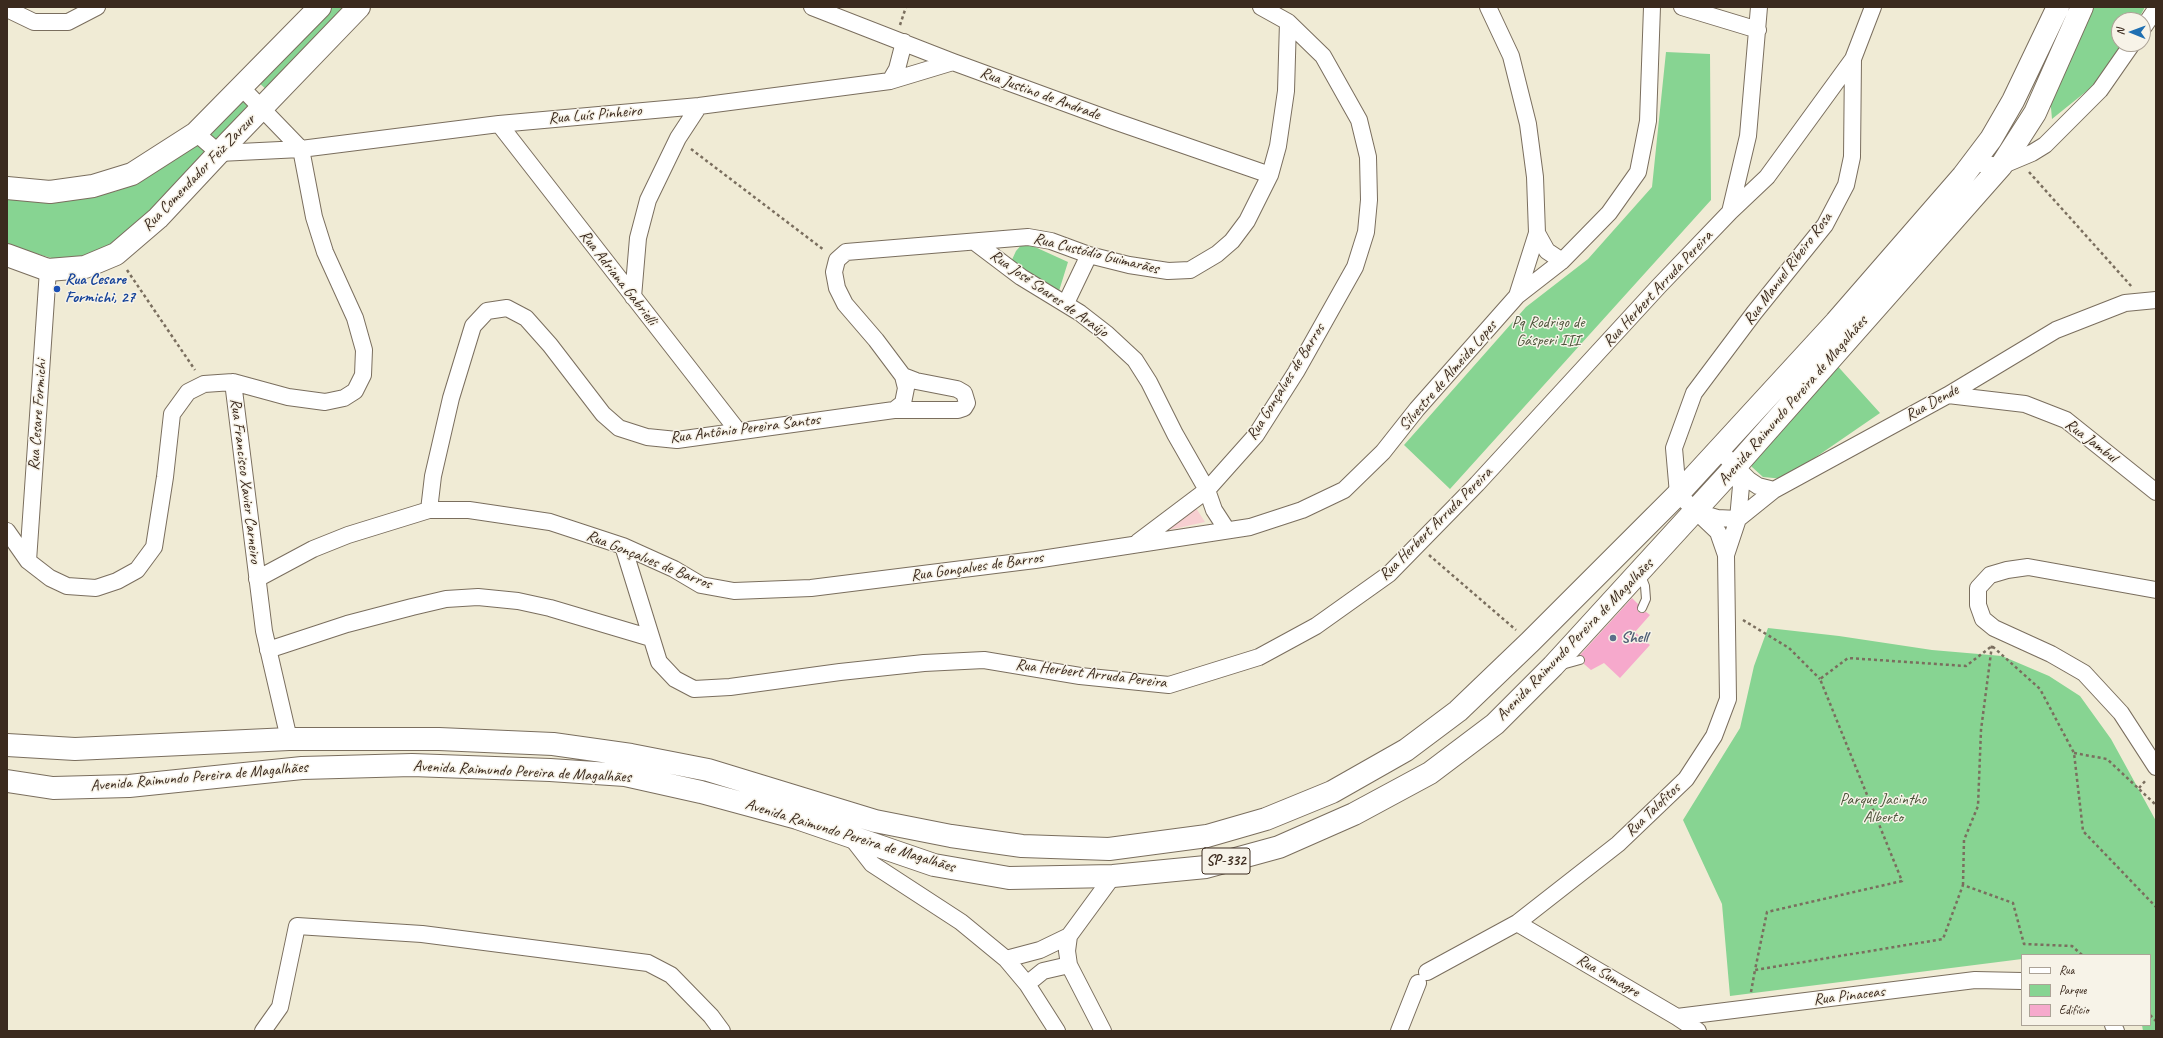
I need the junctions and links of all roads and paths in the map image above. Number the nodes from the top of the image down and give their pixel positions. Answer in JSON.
{"nodes":[{"id":1,"x":97,"y":7,"type":"edge"},
{"id":2,"x":320,"y":7,"type":"edge"},
{"id":3,"x":359,"y":7,"type":"edge"},
{"id":4,"x":812,"y":7,"type":"edge"},
{"id":5,"x":1261,"y":7,"type":"edge"},
{"id":6,"x":1488,"y":7,"type":"edge"},
{"id":7,"x":1652,"y":7,"type":"edge"},
{"id":8,"x":1682,"y":7,"type":"edge"},
{"id":9,"x":1759,"y":7,"type":"edge"},
{"id":10,"x":1873,"y":7,"type":"edge"},
{"id":11,"x":2058,"y":7,"type":"edge"},
{"id":12,"x":2082,"y":7,"type":"edge"},
{"id":13,"x":7,"y":9,"type":"edge"},
{"id":14,"x":1288,"y":22,"type":"junction"},
{"id":15,"x":1758,"y":30,"type":"junction"},
{"id":16,"x":904,"y":42,"type":"junction"},
{"id":17,"x":2126,"y":52,"type":"edge"},
{"id":18,"x":1853,"y":59,"type":"junction"},
{"id":19,"x":953,"y":62,"type":"junction"},
{"id":20,"x":890,"y":81,"type":"junction"},
{"id":21,"x":241,"y":87,"type":"junction"},
{"id":22,"x":699,"y":106,"type":"junction"},
{"id":23,"x":262,"y":108,"type":"junction"},
{"id":24,"x":499,"y":124,"type":"junction"},
{"id":25,"x":196,"y":133,"type":"junction"},
{"id":26,"x":678,"y":138,"type":"junction"},
{"id":27,"x":301,"y":149,"type":"junction"},
{"id":28,"x":219,"y":153,"type":"junction"},
{"id":29,"x":1972,"y":163,"type":"junction"},
{"id":30,"x":2010,"y":163,"type":"junction"},
{"id":31,"x":1270,"y":175,"type":"junction"},
{"id":32,"x":7,"y":188,"type":"edge"},
{"id":33,"x":1730,"y":212,"type":"junction"},
{"id":34,"x":1537,"y":233,"type":"junction"},
{"id":35,"x":976,"y":242,"type":"junction"},
{"id":36,"x":7,"y":254,"type":"edge"},
{"id":37,"x":116,"y":254,"type":"junction"},
{"id":38,"x":1089,"y":255,"type":"junction"},
{"id":39,"x":837,"y":260,"type":"junction"},
{"id":40,"x":1562,"y":261,"type":"junction"},
{"id":41,"x":48,"y":270,"type":"junction"},
{"id":42,"x":1517,"y":296,"type":"junction"},
{"id":43,"x":633,"y":297,"type":"junction"},
{"id":44,"x":2150,"y":300,"type":"edge"},
{"id":45,"x":1066,"y":303,"type":"junction"},
{"id":46,"x":903,"y":376,"type":"junction"},
{"id":47,"x":233,"y":382,"type":"junction"},
{"id":48,"x":204,"y":384,"type":"junction"},
{"id":49,"x":1948,"y":395,"type":"junction"},
{"id":50,"x":894,"y":410,"type":"junction"},
{"id":51,"x":738,"y":431,"type":"junction"},
{"id":52,"x":1719,"y":450,"type":"junction"},
{"id":53,"x":1735,"y":467,"type":"junction"},
{"id":54,"x":1207,"y":490,"type":"junction"},
{"id":55,"x":1774,"y":490,"type":"junction"},
{"id":56,"x":2156,"y":492,"type":"edge"},
{"id":57,"x":1678,"y":494,"type":"junction"},
{"id":58,"x":429,"y":510,"type":"junction"},
{"id":59,"x":1695,"y":511,"type":"junction"},
{"id":60,"x":1738,"y":520,"type":"junction"},
{"id":61,"x":7,"y":530,"type":"edge"},
{"id":62,"x":1227,"y":530,"type":"junction"},
{"id":63,"x":1136,"y":543,"type":"junction"},
{"id":64,"x":1417,"y":545,"type":"junction"},
{"id":65,"x":622,"y":546,"type":"junction"},
{"id":66,"x":1726,"y":555,"type":"junction"},
{"id":67,"x":28,"y":561,"type":"junction"},
{"id":68,"x":1640,"y":572,"type":"junction"},
{"id":69,"x":258,"y":579,"type":"junction"},
{"id":70,"x":2156,"y":590,"type":"edge"},
{"id":71,"x":1642,"y":608,"type":"dead end"},
{"id":72,"x":1728,"y":611,"type":"junction"},
{"id":73,"x":651,"y":638,"type":"junction"},
{"id":74,"x":1530,"y":642,"type":"junction"},
{"id":75,"x":1992,"y":646,"type":"junction"},
{"id":76,"x":268,"y":650,"type":"junction"},
{"id":77,"x":1580,"y":660,"type":"dead end"},
{"id":78,"x":1553,"y":666,"type":"junction"},
{"id":79,"x":1820,"y":679,"type":"junction"},
{"id":80,"x":289,"y":739,"type":"junction"},
{"id":81,"x":7,"y":745,"type":"edge"},
{"id":82,"x":2074,"y":753,"type":"junction"},
{"id":83,"x":2156,"y":766,"type":"edge"},
{"id":84,"x":7,"y":780,"type":"edge"},
{"id":85,"x":2156,"y":805,"type":"edge"},
{"id":86,"x":851,"y":837,"type":"junction"},
{"id":87,"x":1113,"y":876,"type":"junction"},
{"id":88,"x":1963,"y":885,"type":"junction"},
{"id":89,"x":2156,"y":907,"type":"edge"},
{"id":90,"x":1516,"y":923,"type":"junction"},
{"id":91,"x":1069,"y":936,"type":"junction"},
{"id":92,"x":2081,"y":954,"type":"edge"},
{"id":93,"x":1006,"y":959,"type":"junction"},
{"id":94,"x":1069,"y":965,"type":"junction"},
{"id":95,"x":2021,"y":981,"type":"edge"},
{"id":96,"x":1027,"y":984,"type":"junction"},
{"id":97,"x":1677,"y":1017,"type":"junction"},
{"id":98,"x":263,"y":1031,"type":"edge"},
{"id":99,"x":722,"y":1031,"type":"edge"},
{"id":100,"x":1057,"y":1031,"type":"edge"},
{"id":101,"x":1103,"y":1031,"type":"edge"},
{"id":102,"x":1399,"y":1031,"type":"edge"},
{"id":103,"x":1698,"y":1031,"type":"edge"}],
"edges":[{"from":1,"to":13,"type":"street"},
{"from":2,"to":21,"type":"main road","name":"Rua Comendador Feiz Zarzur"},
{"from":3,"to":23,"type":"main road","name":"Rua Comendador Feiz Zarzur"},
{"from":4,"to":16,"type":"street","name":"Rua Justino de Andrade"},
{"from":5,"to":14,"type":"street","name":"Rua Gonçalves de Barros"},
{"from":6,"to":34,"type":"street"},
{"from":7,"to":40,"type":"street","name":"Silvestre de Almeida Lopes"},
{"from":8,"to":15,"type":"street"},
{"from":9,"to":15,"type":"street"},
{"from":10,"to":18,"type":"street","name":"Rua Manuel Ribeiro Rosa"},
{"from":11,"to":29,"type":"main road","name":"Avenida Raimundo Pereira de Magalhães","number":"SP-332"},
{"from":12,"to":30,"type":"main road","name":"Avenida Raimundo Pereira de Magalhães","number":"SP-332"},
{"from":14,"to":31,"type":"street","name":"Rua Custódio Guimarães"},
{"from":14,"to":54,"type":"street","name":"Rua Gonçalves de Barros"},
{"from":15,"to":33,"type":"street"},
{"from":16,"to":19,"type":"street","name":"Rua Justino de Andrade"},
{"from":16,"to":20,"type":"street"},
{"from":17,"to":30,"type":"street"},
{"from":18,"to":33,"type":"street","name":"Rua Herbert Arruda Pereira"},
{"from":18,"to":57,"type":"street","name":"Rua Manuel Ribeiro Rosa"},
{"from":19,"to":20,"type":"street","name":"Rua Luís Pinheiro"},
{"from":19,"to":31,"type":"street","name":"Rua Justino de Andrade"},
{"from":20,"to":22,"type":"street","name":"Rua Luís Pinheiro"},
{"from":21,"to":23,"type":"street"},
{"from":21,"to":25,"type":"main road","name":"Rua Comendador Feiz Zarzur"},
{"from":22,"to":24,"type":"street","name":"Rua Luís Pinheiro"},
{"from":22,"to":26,"type":"street"},
{"from":23,"to":27,"type":"street"},
{"from":23,"to":28,"type":"main road","name":"Rua Comendador Feiz Zarzur"},
{"from":24,"to":27,"type":"street","name":"Rua Luís Pinheiro"},
{"from":24,"to":43,"type":"street","name":"Rua Adriana Gabrielli"},
{"from":25,"to":28,"type":"street"},
{"from":25,"to":32,"type":"main road","name":"Rua Comendador Feiz Zarzur"},
{"from":26,"to":39,"type":"path"},
{"from":26,"to":43,"type":"street"},
{"from":27,"to":28,"type":"street","name":"Rua Luís Pinheiro"},
{"from":27,"to":47,"type":"street"},
{"from":28,"to":37,"type":"main road","name":"Rua Comendador Feiz Zarzur"},
{"from":29,"to":30,"type":"street"},
{"from":29,"to":52,"type":"main road","name":"Avenida Raimundo Pereira de Magalhães","number":"SP-332"},
{"from":30,"to":44,"type":"path"},
{"from":30,"to":53,"type":"main road","name":"Avenida Raimundo Pereira de Magalhães","number":"SP-332"},
{"from":31,"to":38,"type":"street","name":"Rua Custódio Guimarães"},
{"from":33,"to":64,"type":"street","name":"Rua Herbert Arruda Pereira"},
{"from":34,"to":40,"type":"street"},
{"from":34,"to":42,"type":"street"},
{"from":35,"to":38,"type":"street","name":"Rua Custódio Guimarães"},
{"from":35,"to":39,"type":"street","name":"Rua Custódio Guimarães"},
{"from":35,"to":45,"type":"street","name":"Rua José Soares de Araújo"},
{"from":36,"to":41,"type":"main road","name":"Rua Comendador Feiz Zarzur"},
{"from":37,"to":41,"type":"main road","name":"Rua Comendador Feiz Zarzur"},
{"from":37,"to":48,"type":"path"},
{"from":38,"to":45,"type":"street"},
{"from":39,"to":46,"type":"street"},
{"from":40,"to":42,"type":"street","name":"Silvestre de Almeida Lopes"},
{"from":41,"to":67,"type":"street","name":"Rua Cesare Formichi"},
{"from":42,"to":62,"type":"street","name":"Silvestre de Almeida Lopes"},
{"from":43,"to":51,"type":"street","name":"Rua Adriana Gabrielli"},
{"from":44,"to":49,"type":"street","name":"Rua Dende"},
{"from":45,"to":54,"type":"street","name":"Rua José Soares de Araújo"},
{"from":46,"to":50,"type":"street"},
{"from":46,"to":50,"type":"street","name":"Rua Antônio Pereira Santos"},
{"from":47,"to":48,"type":"street"},
{"from":47,"to":69,"type":"street","name":"Rua Francisco Xavier Carneiro"},
{"from":48,"to":67,"type":"street"},
{"from":49,"to":55,"type":"street","name":"Rua Dende"},
{"from":49,"to":56,"type":"street","name":"Rua Jambul"},
{"from":50,"to":51,"type":"street","name":"Rua Antônio Pereira Santos"},
{"from":51,"to":58,"type":"street","name":"Rua Antônio Pereira Santos"},
{"from":52,"to":53,"type":"street"},
{"from":52,"to":57,"type":"main road","name":"Avenida Raimundo Pereira de Magalhães","number":"SP-332"},
{"from":53,"to":55,"type":"street"},
{"from":53,"to":59,"type":"main road","name":"Avenida Raimundo Pereira de Magalhães","number":"SP-332"},
{"from":53,"to":60,"type":"street","name":"Rua Talofitos"},
{"from":54,"to":62,"type":"street"},
{"from":54,"to":63,"type":"street","name":"Rua Gonçalves de Barros"},
{"from":55,"to":60,"type":"street"},
{"from":57,"to":59,"type":"street"},
{"from":57,"to":74,"type":"main road","name":"Avenida Raimundo Pereira de Magalhães","number":"SP-332"},
{"from":58,"to":65,"type":"street","name":"Rua Gonçalves de Barros"},
{"from":58,"to":69,"type":"street","name":"Rua Gonçalves de Barros"},
{"from":59,"to":60,"type":"street"},
{"from":59,"to":66,"type":"street","name":"Rua Talofitos"},
{"from":59,"to":68,"type":"main road","name":"Avenida Raimundo Pereira de Magalhães","number":"SP-332"},
{"from":60,"to":66,"type":"street","name":"Rua Talofitos"},
{"from":61,"to":67,"type":"street"},
{"from":62,"to":63,"type":"street","name":"Silvestre de Almeida Lopes"},
{"from":63,"to":65,"type":"street","name":"Rua Gonçalves de Barros"},
{"from":64,"to":73,"type":"street","name":"Rua Herbert Arruda Pereira"},
{"from":64,"to":74,"type":"path"},
{"from":65,"to":73,"type":"street","name":"Rua Herbert Arruda Pereira"},
{"from":66,"to":72,"type":"street","name":"Rua Talofitos"},
{"from":68,"to":71,"type":"lane"},
{"from":68,"to":78,"type":"main road","name":"Avenida Raimundo Pereira de Magalhães","number":"SP-332"},
{"from":69,"to":76,"type":"street"},
{"from":70,"to":83,"type":"street"},
{"from":72,"to":79,"type":"path"},
{"from":72,"to":90,"type":"street","name":"Rua Talofitos"},
{"from":73,"to":76,"type":"street"},
{"from":74,"to":80,"type":"main road","name":"Avenida Raimundo Pereira de Magalhães","number":"SP-332"},
{"from":75,"to":79,"type":"path"},
{"from":75,"to":82,"type":"path"},
{"from":75,"to":88,"type":"path"},
{"from":76,"to":80,"type":"street"},
{"from":77,"to":78,"type":"lane"},
{"from":78,"to":87,"type":"main road","name":"Avenida Raimundo Pereira de Magalhães","number":"SP-332"},
{"from":79,"to":88,"type":"path"},
{"from":80,"to":81,"type":"main road","name":"Avenida Raimundo Pereira de Magalhães","number":"SP-332"},
{"from":82,"to":85,"type":"path"},
{"from":82,"to":89,"type":"path"},
{"from":84,"to":86,"type":"main road","name":"Avenida Raimundo Pereira de Magalhães","number":"SP-332"},
{"from":86,"to":87,"type":"main road","name":"Avenida Raimundo Pereira de Magalhães","number":"SP-332"},
{"from":86,"to":93,"type":"street"},
{"from":87,"to":91,"type":"street"},
{"from":88,"to":92,"type":"path"},
{"from":90,"to":97,"type":"street","name":"Rua Sumagre"},
{"from":90,"to":102,"type":"street","name":"Rua Talofitos"},
{"from":91,"to":93,"type":"street"},
{"from":91,"to":94,"type":"street"},
{"from":93,"to":96,"type":"street"},
{"from":94,"to":96,"type":"street"},
{"from":94,"to":101,"type":"street"},
{"from":95,"to":97,"type":"street","name":"Rua Pinaceas"},
{"from":96,"to":100,"type":"street"},
{"from":97,"to":103,"type":"street","name":"Rua Sumagre"},
{"from":98,"to":99,"type":"street"}]}
